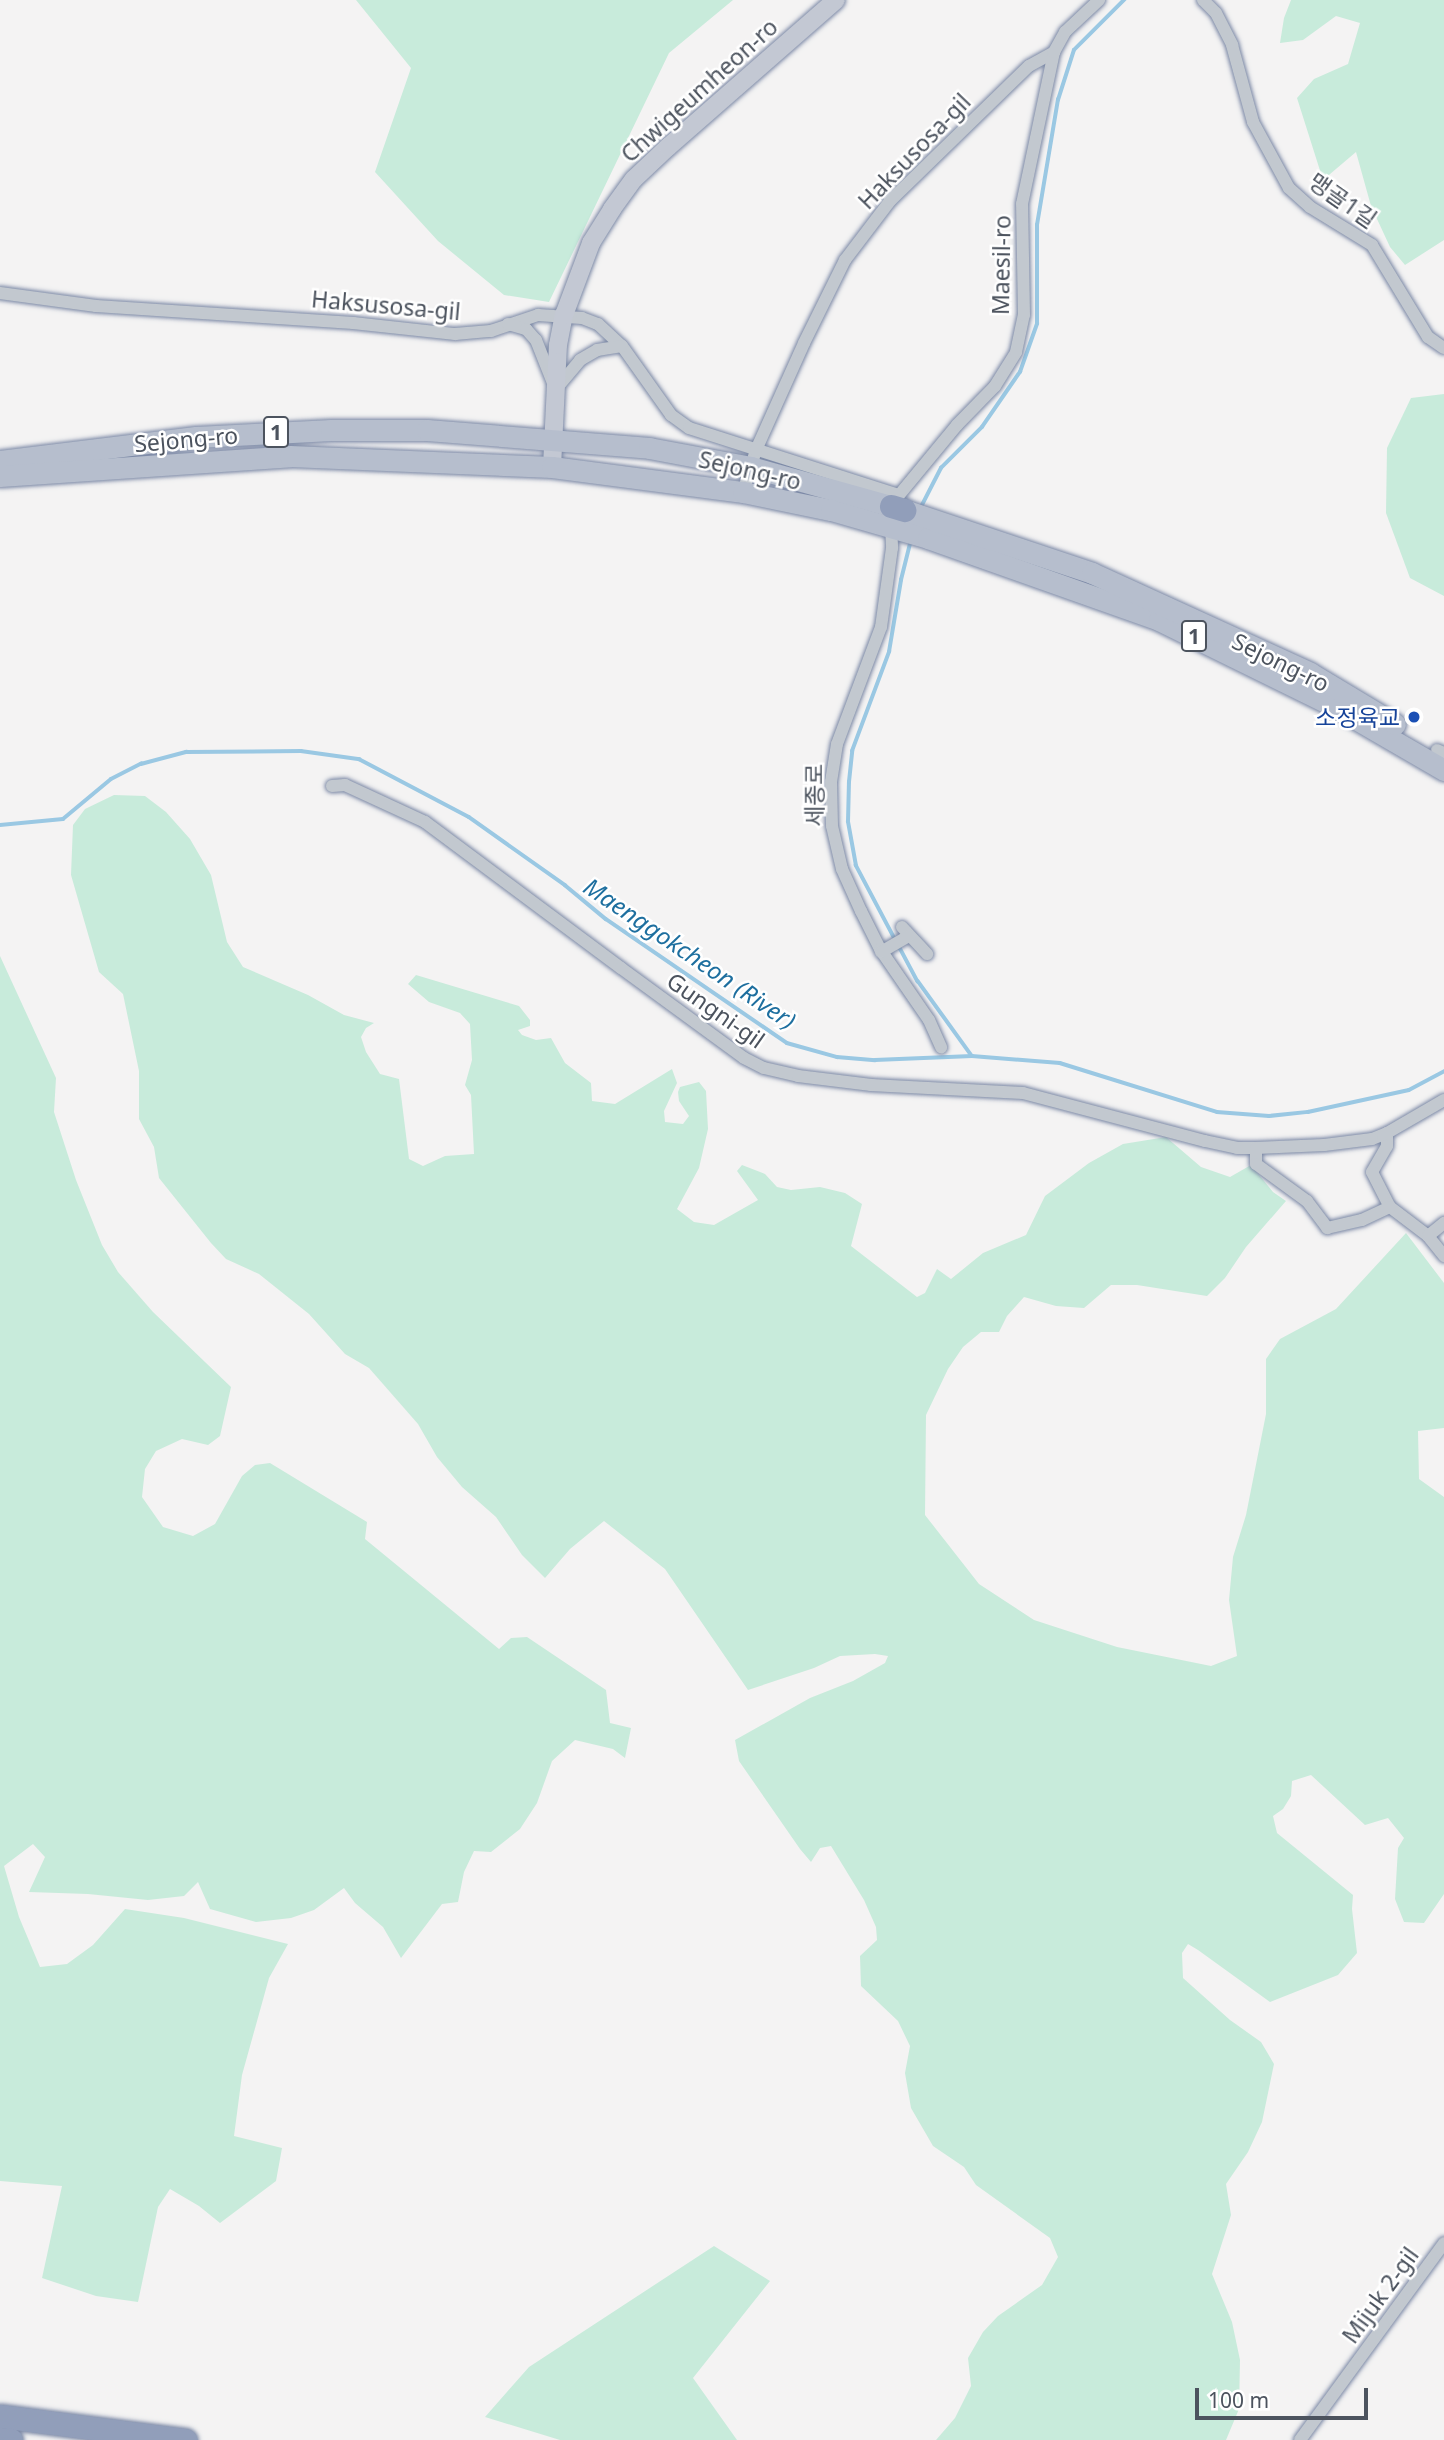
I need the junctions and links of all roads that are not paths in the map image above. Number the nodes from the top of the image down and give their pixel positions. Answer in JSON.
{"nodes":[{"id":1,"x":836,"y":0,"type":"edge"},
{"id":2,"x":1099,"y":0,"type":"edge"},
{"id":3,"x":1203,"y":0,"type":"edge"},
{"id":4,"x":1054,"y":52,"type":"junction"},
{"id":5,"x":0,"y":293,"type":"edge"},
{"id":6,"x":564,"y":315,"type":"junction"},
{"id":7,"x":508,"y":324,"type":"junction"},
{"id":8,"x":622,"y":346,"type":"junction"},
{"id":9,"x":1444,"y":348,"type":"edge"},
{"id":10,"x":555,"y":389,"type":"junction"},
{"id":11,"x":553,"y":438,"type":"junction"},
{"id":12,"x":753,"y":459,"type":"junction"},
{"id":13,"x":0,"y":461,"type":"edge"},
{"id":14,"x":552,"y":467,"type":"junction"},
{"id":15,"x":0,"y":476,"type":"edge"},
{"id":16,"x":743,"y":492,"type":"junction"},
{"id":17,"x":897,"y":513,"type":"junction"},
{"id":18,"x":1442,"y":757,"type":"edge"},
{"id":19,"x":332,"y":786,"type":"dead end"},
{"id":20,"x":881,"y":951,"type":"junction"},
{"id":21,"x":927,"y":954,"type":"dead end"},
{"id":22,"x":941,"y":1047,"type":"dead end"},
{"id":23,"x":1444,"y":1100,"type":"edge"},
{"id":24,"x":1387,"y":1133,"type":"junction"},
{"id":25,"x":1256,"y":1148,"type":"junction"},
{"id":26,"x":1390,"y":1207,"type":"junction"},
{"id":27,"x":1444,"y":1223,"type":"edge"},
{"id":28,"x":1428,"y":1237,"type":"junction"},
{"id":29,"x":1444,"y":1256,"type":"edge"},
{"id":30,"x":1444,"y":2243,"type":"edge"},
{"id":31,"x":0,"y":2416,"type":"edge"},
{"id":32,"x":0,"y":2439,"type":"edge"},
{"id":33,"x":11,"y":2440,"type":"edge"},
{"id":34,"x":185,"y":2440,"type":"edge"},
{"id":35,"x":1300,"y":2440,"type":"edge"}],
"edges":[{"from":1,"to":6,"type":"main road","name":"Chwigeumheon-ro"},
{"from":2,"to":4,"type":"street","name":"Maesil-ro"},
{"from":3,"to":9,"type":"street","name":"맹골1길"},
{"from":4,"to":12,"type":"street","name":"Haksusosa-gil"},
{"from":4,"to":17,"type":"street","name":"Maesil-ro"},
{"from":5,"to":7,"type":"street","name":"Haksusosa-gil"},
{"from":6,"to":7,"type":"street","name":"Haksusosa-gil"},
{"from":6,"to":8,"type":"street","name":"Haksusosa-gil"},
{"from":6,"to":10,"type":"main road","name":"Chwigeumheon-ro"},
{"from":7,"to":10,"type":"street"},
{"from":8,"to":10,"type":"street"},
{"from":8,"to":12,"type":"street","name":"Haksusosa-gil"},
{"from":10,"to":11,"type":"main road","name":"Chwigeumheon-ro"},
{"from":11,"to":12,"type":"main road","name":"Sejong-ro","number":"1"},
{"from":11,"to":13,"type":"main road","name":"Sejong-ro","number":"1"},
{"from":11,"to":14,"type":"main road","name":"Chwigeumheon-ro"},
{"from":12,"to":16,"type":"street","name":"Haksusosa-gil"},
{"from":12,"to":17,"type":"main road","name":"Sejong-ro","number":"1"},
{"from":14,"to":15,"type":"main road","name":"Sejong-ro","number":"1"},
{"from":14,"to":16,"type":"main road","name":"Sejong-ro","number":"1"},
{"from":16,"to":17,"type":"main road","name":"Sejong-ro","number":"1"},
{"from":17,"to":18,"type":"main road","name":"Sejong-ro","number":"1"},
{"from":17,"to":20,"type":"street","name":"세종로"},
{"from":19,"to":25,"type":"street","name":"Gungni-gil"},
{"from":20,"to":21,"type":"street"},
{"from":20,"to":22,"type":"street","name":"세종로"},
{"from":23,"to":24,"type":"street","name":"Gungni-gil"},
{"from":24,"to":25,"type":"street","name":"Gungni-gil"},
{"from":24,"to":26,"type":"street"},
{"from":25,"to":26,"type":"street"},
{"from":26,"to":28,"type":"street"},
{"from":27,"to":28,"type":"street"},
{"from":28,"to":29,"type":"street"},
{"from":30,"to":35,"type":"street","name":"Mijuk 2-gil"},
{"from":31,"to":34,"type":"highway"},
{"from":32,"to":33,"type":"highway"}]}
